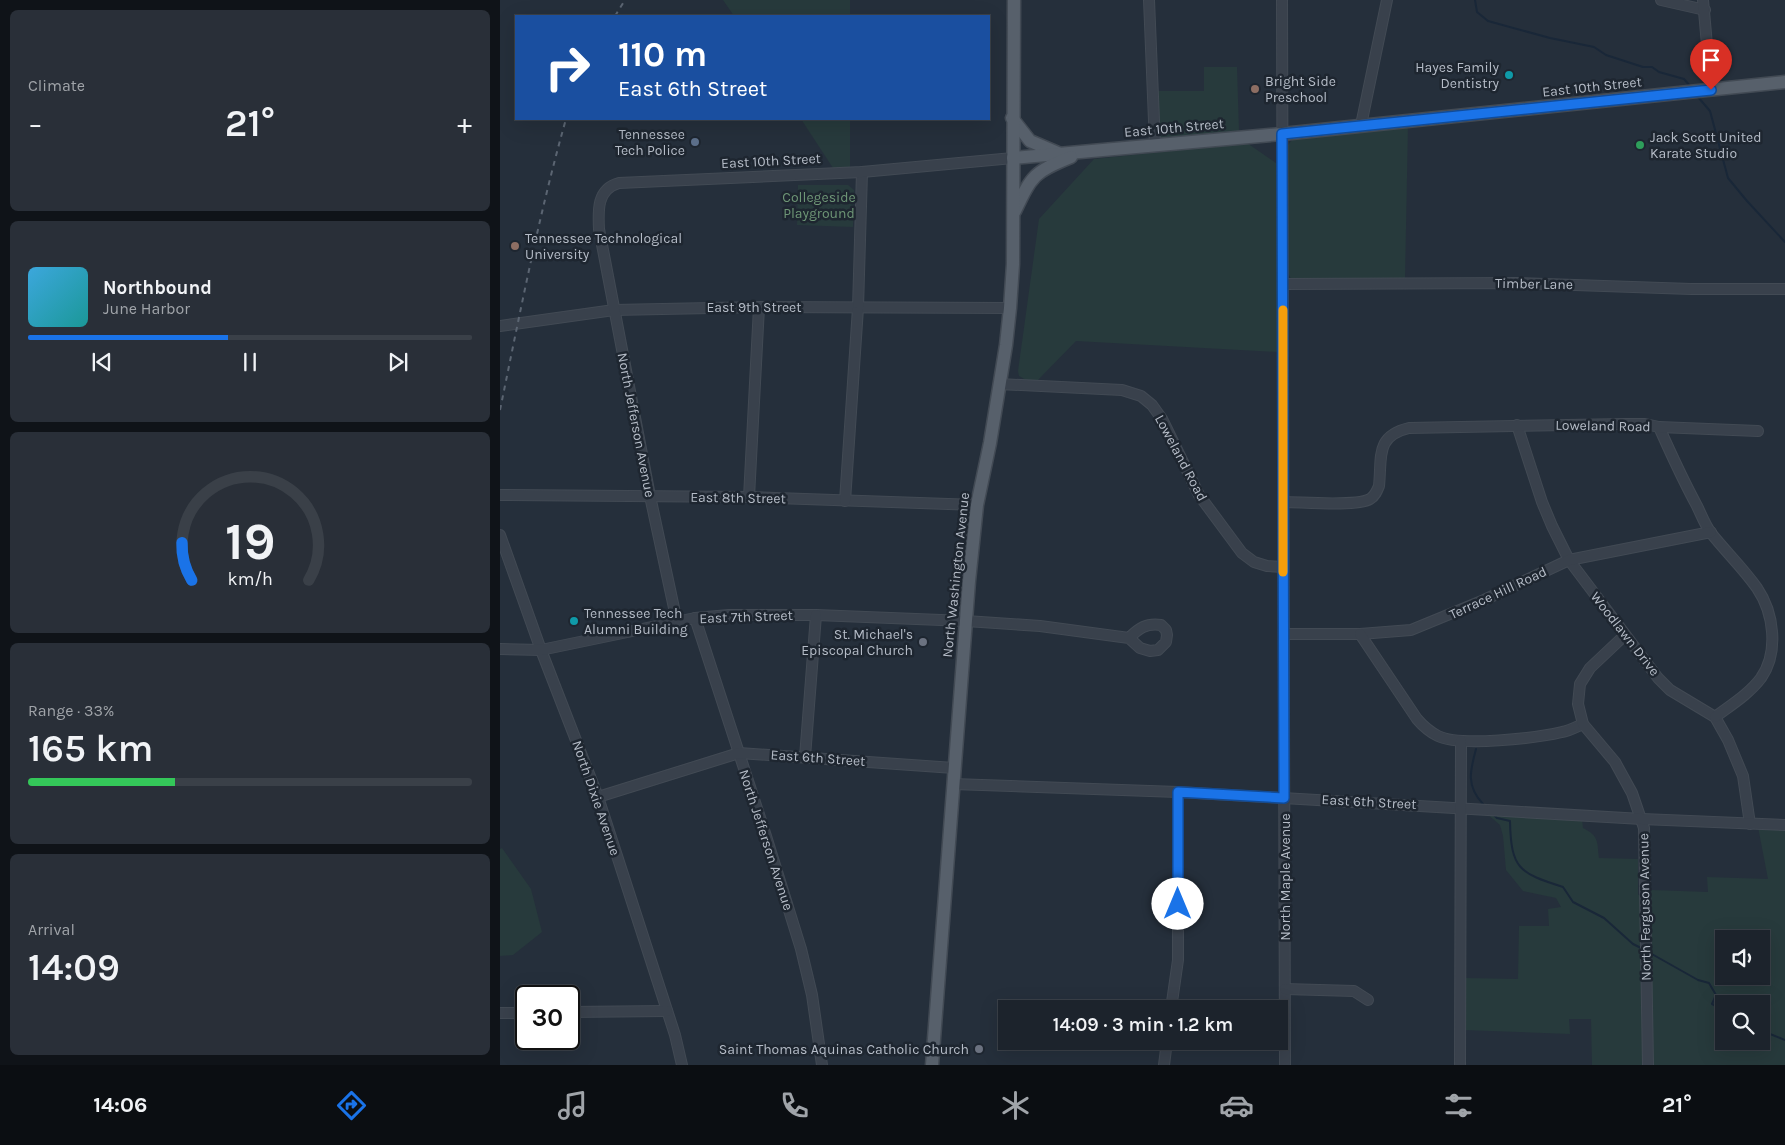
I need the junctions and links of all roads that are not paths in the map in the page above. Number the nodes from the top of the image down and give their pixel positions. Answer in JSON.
{"nodes":[{"id":1,"x":1014,"y":0,"type":"edge"},
{"id":2,"x":1150,"y":0,"type":"edge"},
{"id":3,"x":1282,"y":0,"type":"edge"},
{"id":4,"x":1387,"y":0,"type":"edge"},
{"id":5,"x":1661,"y":0,"type":"edge"},
{"id":6,"x":1704,"y":5,"type":"edge"},
{"id":7,"x":1785,"y":82,"type":"edge"},
{"id":8,"x":1711,"y":90,"type":"junction"},
{"id":9,"x":1012,"y":118,"type":"junction"},
{"id":10,"x":1361,"y":125,"type":"junction"},
{"id":11,"x":1282,"y":134,"type":"junction"},
{"id":12,"x":1155,"y":145,"type":"junction"},
{"id":13,"x":1084,"y":152,"type":"junction"},
{"id":14,"x":1060,"y":154,"type":"junction"},
{"id":15,"x":1013,"y":158,"type":"junction"},
{"id":16,"x":862,"y":172,"type":"junction"},
{"id":17,"x":1013,"y":216,"type":"junction"},
{"id":18,"x":598,"y":227,"type":"joint"},
{"id":19,"x":1283,"y":284,"type":"junction"},
{"id":20,"x":1785,"y":289,"type":"edge"},
{"id":21,"x":758,"y":307,"type":"junction"},
{"id":22,"x":858,"y":308,"type":"junction"},
{"id":23,"x":1010,"y":308,"type":"junction"},
{"id":24,"x":614,"y":310,"type":"junction"},
{"id":25,"x":500,"y":326,"type":"edge"},
{"id":26,"x":999,"y":384,"type":"junction"},
{"id":27,"x":1517,"y":425,"type":"junction"},
{"id":28,"x":1659,"y":427,"type":"junction"},
{"id":29,"x":1758,"y":431,"type":"dead end"},
{"id":30,"x":500,"y":494,"type":"edge"},
{"id":31,"x":650,"y":496,"type":"junction"},
{"id":32,"x":749,"y":497,"type":"junction"},
{"id":33,"x":845,"y":501,"type":"junction"},
{"id":34,"x":1284,"y":502,"type":"junction"},
{"id":35,"x":977,"y":505,"type":"junction"},
{"id":36,"x":1711,"y":532,"type":"junction"},
{"id":37,"x":500,"y":535,"type":"edge"},
{"id":38,"x":1569,"y":560,"type":"junction"},
{"id":39,"x":1283,"y":567,"type":"junction"},
{"id":40,"x":816,"y":615,"type":"junction"},
{"id":41,"x":694,"y":618,"type":"junction"},
{"id":42,"x":966,"y":621,"type":"junction"},
{"id":43,"x":676,"y":622,"type":"junction"},
{"id":44,"x":1284,"y":634,"type":"junction"},
{"id":45,"x":1360,"y":634,"type":"junction"},
{"id":46,"x":1625,"y":635,"type":"junction"},
{"id":47,"x":1129,"y":638,"type":"dead end"},
{"id":48,"x":500,"y":649,"type":"edge"},
{"id":49,"x":541,"y":650,"type":"junction"},
{"id":50,"x":1715,"y":717,"type":"junction"},
{"id":51,"x":1583,"y":724,"type":"junction"},
{"id":52,"x":1461,"y":741,"type":"junction"},
{"id":53,"x":739,"y":753,"type":"junction"},
{"id":54,"x":805,"y":757,"type":"junction"},
{"id":55,"x":954,"y":768,"type":"junction"},
{"id":56,"x":953,"y":784,"type":"junction"},
{"id":57,"x":1178,"y":792,"type":"junction"},
{"id":58,"x":598,"y":797,"type":"junction"},
{"id":59,"x":1284,"y":798,"type":"junction"},
{"id":60,"x":1460,"y":808,"type":"junction"},
{"id":61,"x":1642,"y":819,"type":"junction"},
{"id":62,"x":1750,"y":824,"type":"junction"},
{"id":63,"x":1785,"y":825,"type":"edge"},
{"id":64,"x":1285,"y":989,"type":"junction"},
{"id":65,"x":1172,"y":1000,"type":"edge"},
{"id":66,"x":1368,"y":1000,"type":"dead end"},
{"id":67,"x":668,"y":1011,"type":"junction"},
{"id":68,"x":580,"y":1012,"type":"edge"},
{"id":69,"x":515,"y":1013,"type":"edge"},
{"id":70,"x":500,"y":1014,"type":"edge"},
{"id":71,"x":1166,"y":1050,"type":"edge"},
{"id":72,"x":682,"y":1065,"type":"edge"},
{"id":73,"x":822,"y":1065,"type":"edge"},
{"id":74,"x":932,"y":1065,"type":"edge"},
{"id":75,"x":1164,"y":1065,"type":"edge"},
{"id":76,"x":1285,"y":1065,"type":"edge"},
{"id":77,"x":1460,"y":1065,"type":"edge"},
{"id":78,"x":1648,"y":1065,"type":"edge"}],
"edges":[{"from":1,"to":9,"type":"main road","name":"North Washington Avenue"},
{"from":2,"to":12,"type":"street"},
{"from":3,"to":11,"type":"street","name":"North Maple Avenue"},
{"from":4,"to":10,"type":"street"},
{"from":5,"to":6,"type":"street"},
{"from":6,"to":8,"type":"street"},
{"from":7,"to":8,"type":"main road","name":"East 10th Street"},
{"from":8,"to":10,"type":"main road","name":"East 10th Street"},
{"from":9,"to":14,"type":"main road"},
{"from":9,"to":15,"type":"main road","name":"North Washington Avenue"},
{"from":10,"to":11,"type":"main road","name":"East 10th Street"},
{"from":11,"to":12,"type":"main road","name":"East 10th Street"},
{"from":11,"to":19,"type":"street","name":"North Maple Avenue"},
{"from":12,"to":13,"type":"main road","name":"East 10th Street"},
{"from":13,"to":14,"type":"main road","name":"East 10th Street"},
{"from":13,"to":17,"type":"main road"},
{"from":14,"to":15,"type":"main road","name":"East 10th Street"},
{"from":15,"to":16,"type":"street","name":"East 10th Street"},
{"from":15,"to":17,"type":"main road","name":"North Washington Avenue"},
{"from":16,"to":18,"type":"street","name":"East 10th Street"},
{"from":16,"to":22,"type":"street"},
{"from":17,"to":23,"type":"main road","name":"North Washington Avenue"},
{"from":18,"to":24,"type":"street","name":"North Jefferson Avenue"},
{"from":19,"to":20,"type":"street","name":"Timber Lane"},
{"from":19,"to":34,"type":"street","name":"North Maple Avenue"},
{"from":21,"to":22,"type":"street","name":"East 9th Street"},
{"from":21,"to":24,"type":"street","name":"East 9th Street"},
{"from":21,"to":32,"type":"street"},
{"from":22,"to":23,"type":"street","name":"East 9th Street"},
{"from":22,"to":33,"type":"street"},
{"from":23,"to":26,"type":"main road","name":"North Washington Avenue"},
{"from":24,"to":25,"type":"street","name":"East 9th Street"},
{"from":24,"to":31,"type":"street","name":"North Jefferson Avenue"},
{"from":26,"to":35,"type":"main road","name":"North Washington Avenue"},
{"from":26,"to":39,"type":"street","name":"Loweland Road"},
{"from":27,"to":28,"type":"street","name":"Loweland Road"},
{"from":27,"to":34,"type":"street","name":"Loweland Road"},
{"from":27,"to":38,"type":"street","name":"Woodlawn Drive"},
{"from":28,"to":29,"type":"street"},
{"from":28,"to":36,"type":"street","name":"Loweland Road"},
{"from":30,"to":31,"type":"street","name":"East 8th Street"},
{"from":31,"to":32,"type":"street","name":"East 8th Street"},
{"from":31,"to":43,"type":"street","name":"North Jefferson Avenue"},
{"from":32,"to":33,"type":"street","name":"East 8th Street"},
{"from":33,"to":35,"type":"street","name":"East 8th Street"},
{"from":34,"to":39,"type":"street","name":"North Maple Avenue"},
{"from":35,"to":42,"type":"main road","name":"North Washington Avenue"},
{"from":36,"to":38,"type":"street","name":"Terrace Hill Road"},
{"from":36,"to":50,"type":"street","name":"Loweland Road"},
{"from":37,"to":49,"type":"street","name":"North Dixie Avenue"},
{"from":38,"to":45,"type":"street","name":"Terrace Hill Road"},
{"from":38,"to":46,"type":"street","name":"Woodlawn Drive"},
{"from":39,"to":44,"type":"street","name":"North Maple Avenue"},
{"from":40,"to":41,"type":"street","name":"East 7th Street"},
{"from":40,"to":42,"type":"street","name":"East 7th Street"},
{"from":40,"to":54,"type":"street"},
{"from":41,"to":43,"type":"street","name":"East 7th Street"},
{"from":41,"to":53,"type":"street","name":"North Jefferson Avenue"},
{"from":42,"to":47,"type":"street","name":"East 7th Street"},
{"from":42,"to":55,"type":"main road","name":"North Washington Avenue"},
{"from":43,"to":49,"type":"street","name":"East 7th Street"},
{"from":44,"to":45,"type":"street","name":"Terrace Hill Road"},
{"from":44,"to":59,"type":"street","name":"North Maple Avenue"},
{"from":45,"to":52,"type":"street"},
{"from":46,"to":50,"type":"street","name":"Woodlawn Drive"},
{"from":46,"to":51,"type":"street","name":"North Ferguson Avenue"},
{"from":48,"to":49,"type":"street","name":"East 7th Street"},
{"from":49,"to":58,"type":"street","name":"North Dixie Avenue"},
{"from":50,"to":62,"type":"street","name":"Woodlawn Drive"},
{"from":51,"to":52,"type":"street"},
{"from":51,"to":61,"type":"street","name":"North Ferguson Avenue"},
{"from":52,"to":60,"type":"street"},
{"from":53,"to":54,"type":"street","name":"East 6th Street"},
{"from":53,"to":58,"type":"street","name":"East 6th Street"},
{"from":53,"to":73,"type":"street","name":"North Jefferson Avenue"},
{"from":54,"to":55,"type":"street","name":"East 6th Street"},
{"from":55,"to":56,"type":"main road","name":"North Washington Avenue"},
{"from":56,"to":57,"type":"street","name":"East 6th Street"},
{"from":56,"to":74,"type":"main road","name":"North Washington Avenue"},
{"from":57,"to":59,"type":"street","name":"East 6th Street"},
{"from":57,"to":65,"type":"street"},
{"from":58,"to":67,"type":"street","name":"North Dixie Avenue"},
{"from":59,"to":60,"type":"street","name":"East 6th Street"},
{"from":59,"to":64,"type":"street","name":"North Maple Avenue"},
{"from":60,"to":61,"type":"street","name":"East 6th Street"},
{"from":60,"to":77,"type":"street"},
{"from":61,"to":62,"type":"street","name":"East 6th Street"},
{"from":61,"to":78,"type":"street","name":"North Ferguson Avenue"},
{"from":62,"to":63,"type":"street","name":"East 6th Street"},
{"from":64,"to":66,"type":"street"},
{"from":64,"to":76,"type":"street","name":"North Maple Avenue"},
{"from":67,"to":68,"type":"street"},
{"from":67,"to":72,"type":"street","name":"North Dixie Avenue"},
{"from":69,"to":70,"type":"street"},
{"from":71,"to":75,"type":"street"}]}
